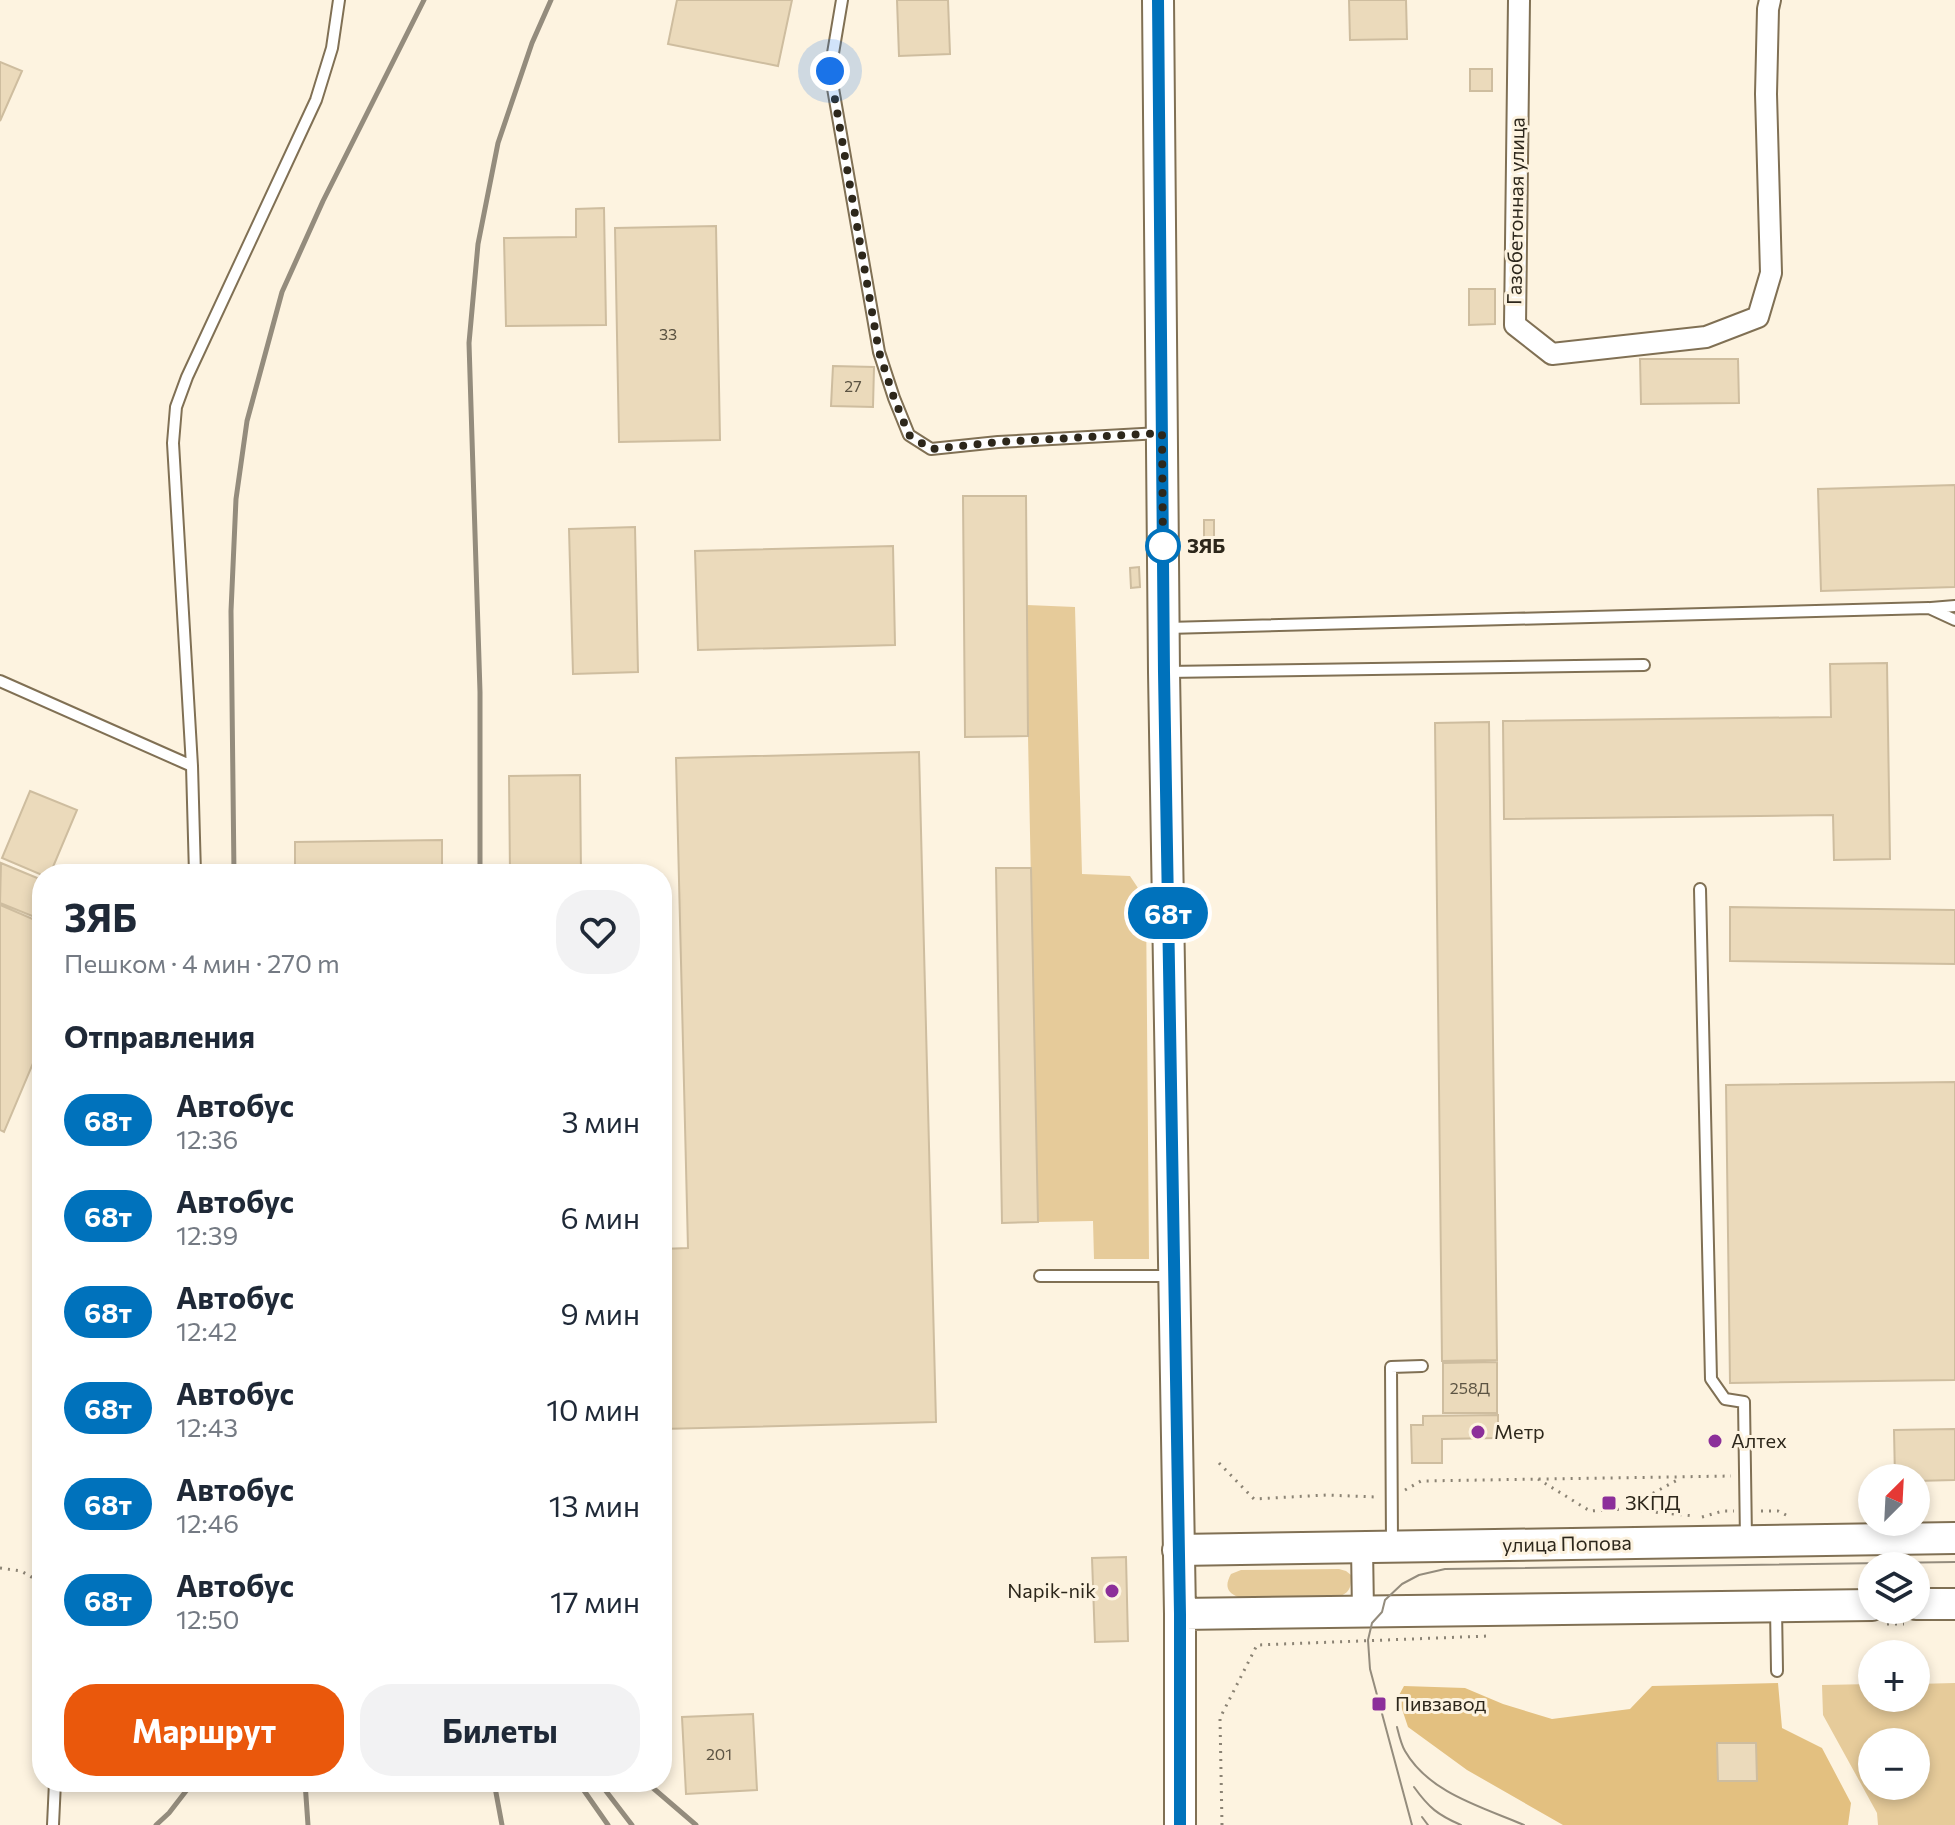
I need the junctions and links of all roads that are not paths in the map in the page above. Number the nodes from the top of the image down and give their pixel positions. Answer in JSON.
{"nodes":[{"id":1,"x":339,"y":0,"type":"edge"},
{"id":2,"x":842,"y":0,"type":"edge"},
{"id":3,"x":1158,"y":0,"type":"edge"},
{"id":4,"x":1519,"y":0,"type":"edge"},
{"id":5,"x":1770,"y":0,"type":"edge"},
{"id":6,"x":1162,"y":433,"type":"junction"},
{"id":7,"x":1955,"y":606,"type":"edge"},
{"id":8,"x":1929,"y":608,"type":"junction"},
{"id":9,"x":1955,"y":620,"type":"edge"},
{"id":10,"x":1165,"y":629,"type":"junction"},
{"id":11,"x":1644,"y":665,"type":"dead end"},
{"id":12,"x":1164,"y":672,"type":"junction"},
{"id":13,"x":0,"y":681,"type":"edge"},
{"id":14,"x":192,"y":766,"type":"junction"},
{"id":15,"x":195,"y":864,"type":"edge"},
{"id":16,"x":1700,"y":889,"type":"dead end"},
{"id":17,"x":1040,"y":1276,"type":"dead end"},
{"id":18,"x":1174,"y":1276,"type":"junction"},
{"id":19,"x":1422,"y":1366,"type":"dead end"},
{"id":20,"x":1955,"y":1538,"type":"edge"},
{"id":21,"x":1746,"y":1541,"type":"junction"},
{"id":22,"x":1377,"y":1546,"type":"junction"},
{"id":23,"x":1178,"y":1550,"type":"junction"},
{"id":24,"x":1930,"y":1604,"type":"edge"},
{"id":25,"x":1955,"y":1604,"type":"edge"},
{"id":26,"x":1858,"y":1605,"type":"edge"},
{"id":27,"x":1776,"y":1606,"type":"junction"},
{"id":28,"x":1363,"y":1612,"type":"junction"},
{"id":29,"x":1180,"y":1614,"type":"junction"},
{"id":30,"x":1777,"y":1671,"type":"dead end"},
{"id":31,"x":55,"y":1792,"type":"edge"},
{"id":32,"x":53,"y":1825,"type":"edge"},
{"id":33,"x":1180,"y":1825,"type":"edge"}],
"edges":[{"from":1,"to":14,"type":"lane"},
{"from":2,"to":6,"type":"lane"},
{"from":3,"to":6,"type":"main road"},
{"from":4,"to":5,"type":"street","name":"Газобетонная улица"},
{"from":6,"to":10,"type":"main road"},
{"from":7,"to":8,"type":"lane"},
{"from":8,"to":9,"type":"lane"},
{"from":8,"to":10,"type":"lane"},
{"from":10,"to":12,"type":"main road"},
{"from":11,"to":12,"type":"lane"},
{"from":12,"to":18,"type":"main road"},
{"from":13,"to":14,"type":"lane"},
{"from":14,"to":15,"type":"lane"},
{"from":16,"to":21,"type":"lane"},
{"from":17,"to":18,"type":"lane"},
{"from":18,"to":23,"type":"main road"},
{"from":19,"to":22,"type":"lane"},
{"from":20,"to":21,"type":"main road","name":"улица Попова"},
{"from":21,"to":22,"type":"main road","name":"улица Попова"},
{"from":22,"to":23,"type":"main road","name":"улица Попова"},
{"from":22,"to":28,"type":"street"},
{"from":23,"to":29,"type":"main road"},
{"from":24,"to":25,"type":"main road"},
{"from":26,"to":27,"type":"main road"},
{"from":27,"to":28,"type":"main road"},
{"from":27,"to":30,"type":"lane"},
{"from":28,"to":29,"type":"main road"},
{"from":29,"to":33,"type":"main road"},
{"from":31,"to":32,"type":"lane"}]}
